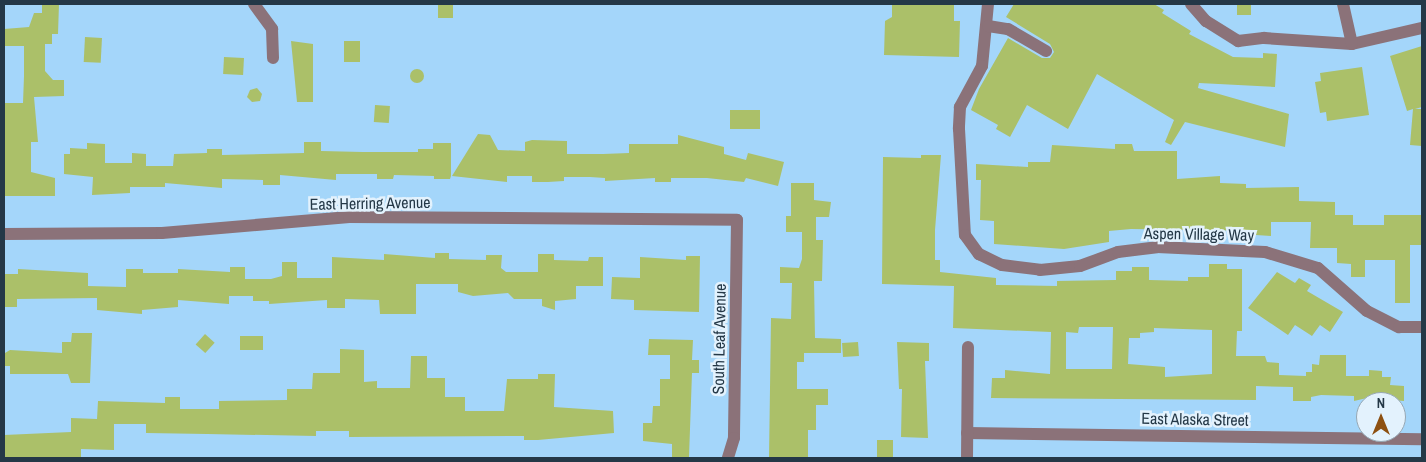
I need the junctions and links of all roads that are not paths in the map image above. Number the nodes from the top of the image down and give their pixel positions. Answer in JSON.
{"nodes":[{"id":1,"x":254,"y":4,"type":"edge"},
{"id":2,"x":988,"y":4,"type":"edge"},
{"id":3,"x":1191,"y":4,"type":"edge"},
{"id":4,"x":1343,"y":4,"type":"edge"},
{"id":5,"x":988,"y":26,"type":"junction"},
{"id":6,"x":1422,"y":28,"type":"edge"},
{"id":7,"x":1352,"y":44,"type":"junction"},
{"id":8,"x":1046,"y":51,"type":"dead end"},
{"id":9,"x":273,"y":58,"type":"dead end"},
{"id":10,"x":737,"y":220,"type":"joint"},
{"id":11,"x":4,"y":234,"type":"edge"},
{"id":12,"x":1422,"y":327,"type":"edge"},
{"id":13,"x":968,"y":347,"type":"dead end"},
{"id":14,"x":967,"y":433,"type":"junction"},
{"id":15,"x":1422,"y":438,"type":"edge"},
{"id":16,"x":728,"y":458,"type":"edge"},
{"id":17,"x":967,"y":458,"type":"edge"}],
"edges":[{"from":1,"to":9,"type":"street"},
{"from":2,"to":5,"type":"street","name":"Aspen Village Way"},
{"from":3,"to":7,"type":"street"},
{"from":4,"to":7,"type":"street"},
{"from":5,"to":8,"type":"street"},
{"from":5,"to":12,"type":"street","name":"Aspen Village Way"},
{"from":6,"to":7,"type":"street"},
{"from":10,"to":11,"type":"street","name":"East Herring Avenue"},
{"from":10,"to":16,"type":"street","name":"South Leaf Avenue"},
{"from":13,"to":14,"type":"street"},
{"from":14,"to":15,"type":"street","name":"East Alaska Street"},
{"from":14,"to":17,"type":"street"}]}
